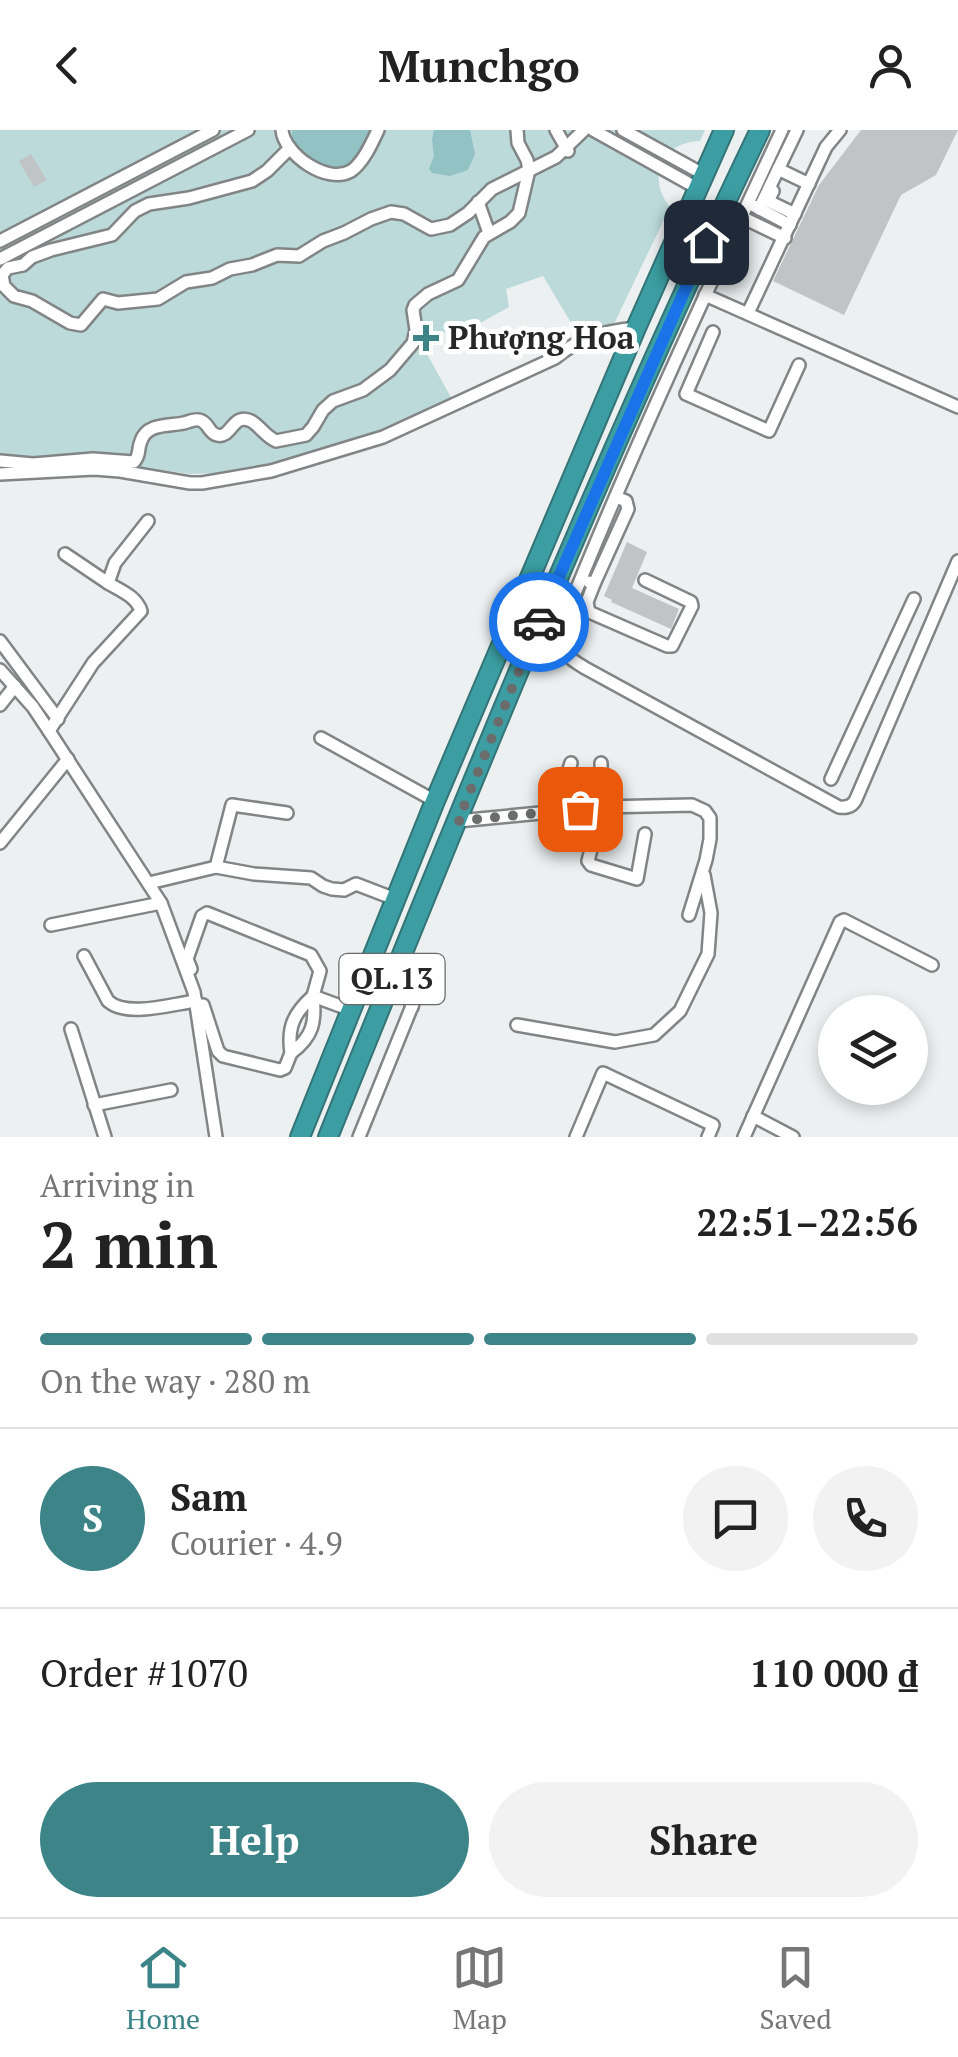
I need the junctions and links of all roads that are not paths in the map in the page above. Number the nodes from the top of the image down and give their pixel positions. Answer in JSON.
{"nodes":[{"id":1,"x":213,"y":130,"type":"edge"},
{"id":2,"x":248,"y":130,"type":"edge"},
{"id":3,"x":282,"y":130,"type":"edge"},
{"id":4,"x":378,"y":130,"type":"edge"},
{"id":5,"x":517,"y":130,"type":"edge"},
{"id":6,"x":556,"y":130,"type":"edge"},
{"id":7,"x":584,"y":130,"type":"edge"},
{"id":8,"x":593,"y":130,"type":"edge"},
{"id":9,"x":623,"y":130,"type":"edge"},
{"id":10,"x":724,"y":130,"type":"edge"},
{"id":11,"x":760,"y":130,"type":"edge"},
{"id":12,"x":782,"y":130,"type":"edge"},
{"id":13,"x":797,"y":130,"type":"edge"},
{"id":14,"x":840,"y":130,"type":"edge"},
{"id":15,"x":290,"y":148,"type":"junction"},
{"id":16,"x":568,"y":151,"type":"junction"},
{"id":17,"x":145,"y":165,"type":"junction"},
{"id":18,"x":529,"y":170,"type":"junction"},
{"id":19,"x":781,"y":170,"type":"junction"},
{"id":20,"x":153,"y":180,"type":"junction"},
{"id":21,"x":700,"y":181,"type":"junction"},
{"id":22,"x":808,"y":184,"type":"junction"},
{"id":23,"x":726,"y":201,"type":"junction"},
{"id":24,"x":478,"y":202,"type":"junction"},
{"id":25,"x":754,"y":206,"type":"junction"},
{"id":26,"x":742,"y":217,"type":"junction"},
{"id":27,"x":793,"y":220,"type":"junction"},
{"id":28,"x":490,"y":233,"type":"junction"},
{"id":29,"x":785,"y":238,"type":"junction"},
{"id":30,"x":1,"y":251,"type":"edge"},
{"id":31,"x":1,"y":273,"type":"edge"},
{"id":32,"x":705,"y":295,"type":"junction"},
{"id":33,"x":748,"y":314,"type":"junction"},
{"id":34,"x":636,"y":328,"type":"junction"},
{"id":35,"x":713,"y":332,"type":"dead end"},
{"id":36,"x":799,"y":364,"type":"dead end"},
{"id":37,"x":665,"y":385,"type":"junction"},
{"id":38,"x":686,"y":394,"type":"junction"},
{"id":39,"x":958,"y":407,"type":"edge"},
{"id":40,"x":0,"y":461,"type":"edge"},
{"id":41,"x":0,"y":474,"type":"edge"},
{"id":42,"x":616,"y":497,"type":"junction"},
{"id":43,"x":148,"y":521,"type":"dead end"},
{"id":44,"x":65,"y":554,"type":"dead end"},
{"id":45,"x":958,"y":561,"type":"edge"},
{"id":46,"x":581,"y":580,"type":"junction"},
{"id":47,"x":645,"y":580,"type":"dead end"},
{"id":48,"x":108,"y":583,"type":"junction"},
{"id":49,"x":594,"y":584,"type":"junction"},
{"id":50,"x":914,"y":599,"type":"dead end"},
{"id":51,"x":569,"y":609,"type":"junction"},
{"id":52,"x":0,"y":641,"type":"edge"},
{"id":53,"x":892,"y":651,"type":"junction"},
{"id":54,"x":523,"y":659,"type":"junction"},
{"id":55,"x":915,"y":662,"type":"junction"},
{"id":56,"x":0,"y":670,"type":"edge"},
{"id":57,"x":15,"y":686,"type":"junction"},
{"id":58,"x":0,"y":706,"type":"edge"},
{"id":59,"x":58,"y":719,"type":"junction"},
{"id":60,"x":49,"y":730,"type":"junction"},
{"id":61,"x":321,"y":738,"type":"dead end"},
{"id":62,"x":68,"y":759,"type":"junction"},
{"id":63,"x":572,"y":763,"type":"dead end"},
{"id":64,"x":601,"y":764,"type":"dead end"},
{"id":65,"x":831,"y":779,"type":"dead end"},
{"id":66,"x":435,"y":801,"type":"junction"},
{"id":67,"x":602,"y":807,"type":"junction"},
{"id":68,"x":558,"y":811,"type":"junction"},
{"id":69,"x":287,"y":813,"type":"dead end"},
{"id":70,"x":458,"y":821,"type":"junction"},
{"id":71,"x":2,"y":834,"type":"edge"},
{"id":72,"x":645,"y":834,"type":"dead end"},
{"id":73,"x":216,"y":867,"type":"junction"},
{"id":74,"x":703,"y":870,"type":"junction"},
{"id":75,"x":148,"y":884,"type":"junction"},
{"id":76,"x":396,"y":899,"type":"junction"},
{"id":77,"x":162,"y":904,"type":"junction"},
{"id":78,"x":690,"y":916,"type":"dead end"},
{"id":79,"x":52,"y":925,"type":"dead end"},
{"id":80,"x":84,"y":956,"type":"dead end"},
{"id":81,"x":185,"y":959,"type":"junction"},
{"id":82,"x":398,"y":964,"type":"junction"},
{"id":83,"x":932,"y":965,"type":"dead end"},
{"id":84,"x":427,"y":969,"type":"dead end"},
{"id":85,"x":190,"y":973,"type":"junction"},
{"id":86,"x":313,"y":996,"type":"junction"},
{"id":87,"x":196,"y":1001,"type":"junction"},
{"id":88,"x":412,"y":1007,"type":"junction"},
{"id":89,"x":351,"y":1010,"type":"junction"},
{"id":90,"x":517,"y":1026,"type":"dead end"},
{"id":91,"x":71,"y":1029,"type":"dead end"},
{"id":92,"x":291,"y":1054,"type":"junction"},
{"id":93,"x":171,"y":1090,"type":"dead end"},
{"id":94,"x":94,"y":1105,"type":"junction"},
{"id":95,"x":754,"y":1116,"type":"junction"},
{"id":96,"x":364,"y":1135,"type":"edge"},
{"id":97,"x":106,"y":1137,"type":"edge"},
{"id":98,"x":216,"y":1137,"type":"edge"},
{"id":99,"x":300,"y":1137,"type":"edge"},
{"id":100,"x":328,"y":1137,"type":"edge"},
{"id":101,"x":576,"y":1137,"type":"edge"},
{"id":102,"x":708,"y":1137,"type":"edge"},
{"id":103,"x":744,"y":1137,"type":"edge"},
{"id":104,"x":793,"y":1137,"type":"edge"}],
"edges":[{"from":1,"to":17,"type":"street"},
{"from":2,"to":20,"type":"street"},
{"from":3,"to":15,"type":"street"},
{"from":4,"to":15,"type":"street"},
{"from":5,"to":18,"type":"street"},
{"from":6,"to":16,"type":"street"},
{"from":7,"to":16,"type":"street"},
{"from":8,"to":21,"type":"street"},
{"from":9,"to":21,"type":"street"},
{"from":10,"to":21,"type":"highway","number":"QL.13"},
{"from":11,"to":23,"type":"highway","number":"QL.13"},
{"from":12,"to":25,"type":"street"},
{"from":13,"to":19,"type":"street"},
{"from":14,"to":22,"type":"street"},
{"from":15,"to":31,"type":"street"},
{"from":16,"to":18,"type":"street"},
{"from":17,"to":20,"type":"street"},
{"from":17,"to":30,"type":"street"},
{"from":18,"to":24,"type":"street"},
{"from":18,"to":28,"type":"street"},
{"from":19,"to":22,"type":"street"},
{"from":19,"to":25,"type":"street"},
{"from":19,"to":27,"type":"street"},
{"from":20,"to":30,"type":"street"},
{"from":21,"to":34,"type":"highway","number":"QL.13"},
{"from":22,"to":27,"type":"street"},
{"from":23,"to":25,"type":"street"},
{"from":23,"to":26,"type":"street"},
{"from":23,"to":54,"type":"highway","number":"QL.13"},
{"from":24,"to":28,"type":"street"},
{"from":24,"to":31,"type":"street"},
{"from":25,"to":26,"type":"street"},
{"from":25,"to":27,"type":"street"},
{"from":26,"to":29,"type":"street"},
{"from":26,"to":32,"type":"street"},
{"from":27,"to":29,"type":"street"},
{"from":28,"to":40,"type":"street"},
{"from":29,"to":33,"type":"street"},
{"from":32,"to":33,"type":"street"},
{"from":32,"to":37,"type":"street"},
{"from":33,"to":39,"type":"street"},
{"from":34,"to":41,"type":"street"},
{"from":34,"to":66,"type":"highway","number":"QL.13"},
{"from":35,"to":38,"type":"street"},
{"from":36,"to":38,"type":"street"},
{"from":37,"to":38,"type":"street"},
{"from":37,"to":42,"type":"street"},
{"from":42,"to":46,"type":"street"},
{"from":42,"to":49,"type":"street"},
{"from":43,"to":48,"type":"street"},
{"from":44,"to":48,"type":"street"},
{"from":45,"to":55,"type":"street"},
{"from":46,"to":49,"type":"street"},
{"from":46,"to":51,"type":"street"},
{"from":47,"to":49,"type":"street"},
{"from":48,"to":59,"type":"street"},
{"from":50,"to":53,"type":"street"},
{"from":51,"to":54,"type":"street"},
{"from":51,"to":55,"type":"street"},
{"from":52,"to":59,"type":"street"},
{"from":53,"to":55,"type":"street"},
{"from":53,"to":65,"type":"street"},
{"from":54,"to":70,"type":"highway","number":"QL.13"},
{"from":56,"to":57,"type":"street"},
{"from":57,"to":58,"type":"street"},
{"from":57,"to":60,"type":"street"},
{"from":59,"to":60,"type":"street"},
{"from":60,"to":62,"type":"street"},
{"from":61,"to":66,"type":"street"},
{"from":62,"to":71,"type":"street"},
{"from":62,"to":75,"type":"street"},
{"from":63,"to":68,"type":"street"},
{"from":64,"to":67,"type":"street"},
{"from":66,"to":76,"type":"highway","number":"QL.13"},
{"from":67,"to":68,"type":"street"},
{"from":67,"to":72,"type":"street"},
{"from":67,"to":74,"type":"street"},
{"from":68,"to":70,"type":"street"},
{"from":69,"to":73,"type":"street"},
{"from":70,"to":82,"type":"highway","number":"QL.13"},
{"from":73,"to":75,"type":"street"},
{"from":73,"to":76,"type":"street"},
{"from":74,"to":78,"type":"street"},
{"from":74,"to":90,"type":"street"},
{"from":75,"to":77,"type":"street"},
{"from":76,"to":89,"type":"highway","number":"QL.13"},
{"from":77,"to":79,"type":"street"},
{"from":77,"to":81,"type":"street"},
{"from":80,"to":87,"type":"street"},
{"from":81,"to":85,"type":"street"},
{"from":81,"to":86,"type":"street"},
{"from":82,"to":88,"type":"street"},
{"from":82,"to":100,"type":"highway","number":"QL.13"},
{"from":83,"to":95,"type":"street"},
{"from":84,"to":88,"type":"street"},
{"from":85,"to":87,"type":"street"},
{"from":85,"to":92,"type":"street"},
{"from":86,"to":89,"type":"street"},
{"from":86,"to":92,"type":"street"},
{"from":86,"to":92,"type":"street"},
{"from":87,"to":98,"type":"street"},
{"from":88,"to":96,"type":"street"},
{"from":89,"to":99,"type":"highway","number":"QL.13"},
{"from":91,"to":94,"type":"street"},
{"from":93,"to":94,"type":"street"},
{"from":94,"to":97,"type":"street"},
{"from":95,"to":103,"type":"street"},
{"from":95,"to":104,"type":"street"},
{"from":101,"to":102,"type":"street"}]}
